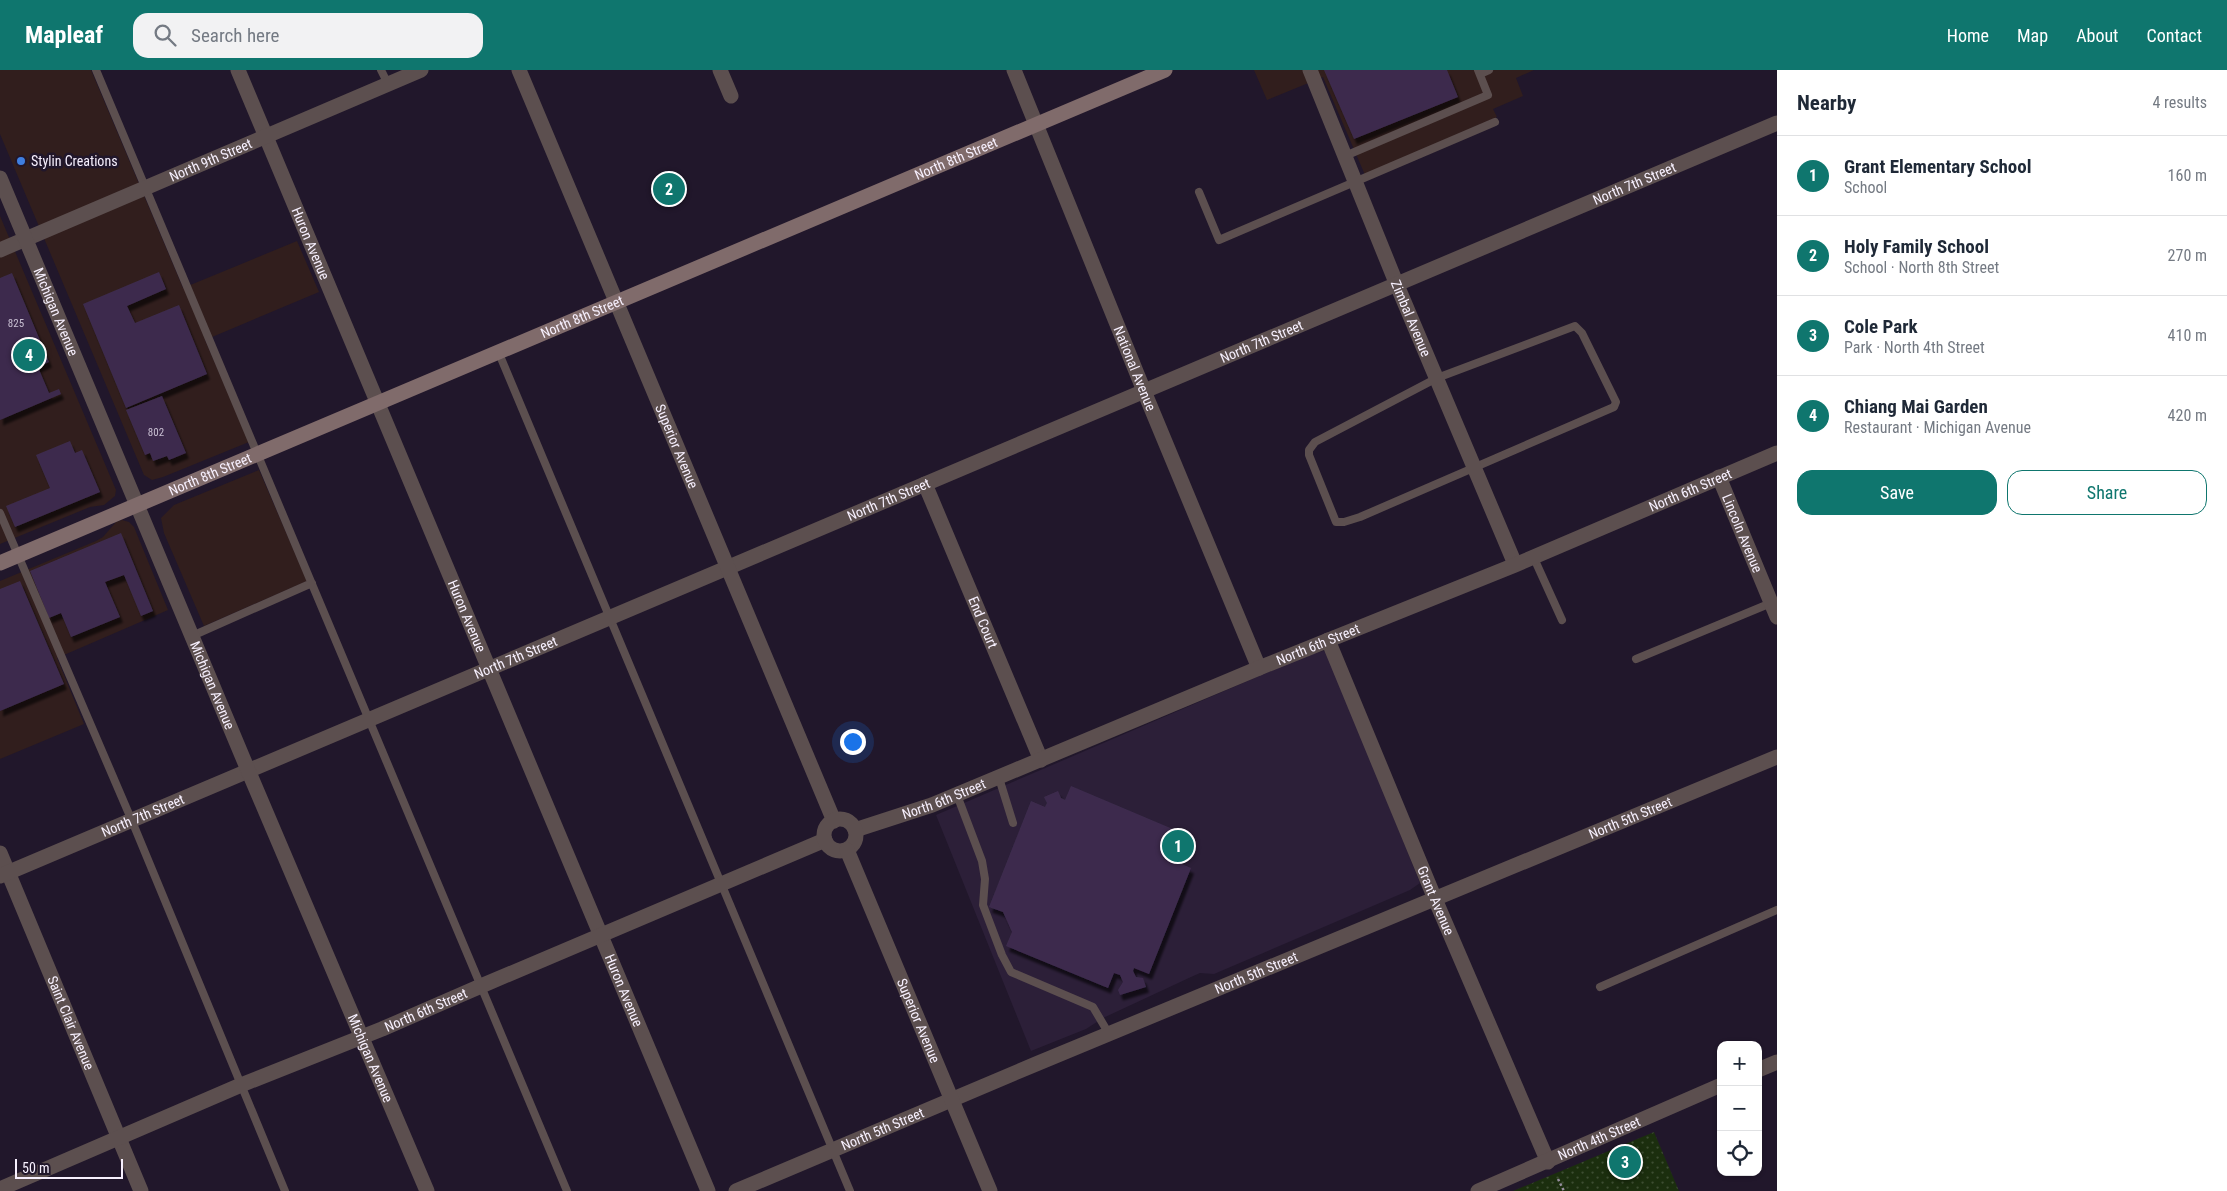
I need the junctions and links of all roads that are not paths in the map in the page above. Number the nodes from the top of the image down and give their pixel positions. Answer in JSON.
{"nodes":[{"id":1,"x":96,"y":70,"type":"edge"},
{"id":2,"x":238,"y":70,"type":"edge"},
{"id":3,"x":382,"y":70,"type":"edge"},
{"id":4,"x":421,"y":70,"type":"edge"},
{"id":5,"x":519,"y":70,"type":"edge"},
{"id":6,"x":720,"y":70,"type":"edge"},
{"id":7,"x":1014,"y":70,"type":"edge"},
{"id":8,"x":1165,"y":70,"type":"edge"},
{"id":9,"x":1310,"y":70,"type":"edge"},
{"id":10,"x":1489,"y":70,"type":"edge"},
{"id":11,"x":1479,"y":72,"type":"edge"},
{"id":12,"x":388,"y":84,"type":"junction"},
{"id":13,"x":731,"y":96,"type":"dead end"},
{"id":14,"x":1495,"y":122,"type":"dead end"},
{"id":15,"x":1777,"y":123,"type":"edge"},
{"id":16,"x":1037,"y":124,"type":"junction"},
{"id":17,"x":266,"y":136,"type":"junction"},
{"id":18,"x":1345,"y":156,"type":"junction"},
{"id":19,"x":0,"y":178,"type":"edge"},
{"id":20,"x":1356,"y":182,"type":"junction"},
{"id":21,"x":145,"y":187,"type":"junction"},
{"id":22,"x":1199,"y":192,"type":"dead end"},
{"id":23,"x":26,"y":239,"type":"junction"},
{"id":24,"x":0,"y":250,"type":"edge"},
{"id":25,"x":1398,"y":285,"type":"junction"},
{"id":26,"x":617,"y":303,"type":"junction"},
{"id":27,"x":498,"y":351,"type":"junction"},
{"id":28,"x":1437,"y":378,"type":"junction"},
{"id":29,"x":1144,"y":391,"type":"junction"},
{"id":30,"x":378,"y":404,"type":"junction"},
{"id":31,"x":1777,"y":452,"type":"edge"},
{"id":32,"x":257,"y":454,"type":"junction"},
{"id":33,"x":1474,"y":468,"type":"junction"},
{"id":34,"x":1719,"y":477,"type":"junction"},
{"id":35,"x":925,"y":484,"type":"junction"},
{"id":36,"x":137,"y":505,"type":"junction"},
{"id":37,"x":0,"y":513,"type":"edge"},
{"id":38,"x":18,"y":556,"type":"junction"},
{"id":39,"x":1533,"y":556,"type":"junction"},
{"id":40,"x":0,"y":564,"type":"edge"},
{"id":41,"x":1515,"y":564,"type":"junction"},
{"id":42,"x":728,"y":568,"type":"junction"},
{"id":43,"x":312,"y":583,"type":"junction"},
{"id":44,"x":1774,"y":610,"type":"edge"},
{"id":45,"x":610,"y":618,"type":"junction"},
{"id":46,"x":1562,"y":620,"type":"dead end"},
{"id":47,"x":192,"y":636,"type":"junction"},
{"id":48,"x":1328,"y":640,"type":"junction"},
{"id":49,"x":1636,"y":659,"type":"dead end"},
{"id":50,"x":489,"y":668,"type":"junction"},
{"id":51,"x":1259,"y":668,"type":"junction"},
{"id":52,"x":369,"y":720,"type":"junction"},
{"id":53,"x":1777,"y":757,"type":"edge"},
{"id":54,"x":1041,"y":760,"type":"junction"},
{"id":55,"x":248,"y":770,"type":"junction"},
{"id":56,"x":998,"y":778,"type":"junction"},
{"id":57,"x":958,"y":795,"type":"junction"},
{"id":58,"x":132,"y":821,"type":"junction"},
{"id":59,"x":834,"y":821,"type":"junction"},
{"id":60,"x":1013,"y":824,"type":"dead end"},
{"id":61,"x":855,"y":830,"type":"junction"},
{"id":62,"x":825,"y":840,"type":"junction"},
{"id":63,"x":847,"y":850,"type":"junction"},
{"id":64,"x":0,"y":853,"type":"edge"},
{"id":65,"x":4,"y":874,"type":"edge"},
{"id":66,"x":722,"y":884,"type":"junction"},
{"id":67,"x":1435,"y":899,"type":"junction"},
{"id":68,"x":1777,"y":910,"type":"edge"},
{"id":69,"x":601,"y":934,"type":"junction"},
{"id":70,"x":480,"y":986,"type":"junction"},
{"id":71,"x":1600,"y":987,"type":"dead end"},
{"id":72,"x":1109,"y":1034,"type":"junction"},
{"id":73,"x":363,"y":1037,"type":"junction"},
{"id":74,"x":1777,"y":1062,"type":"edge"},
{"id":75,"x":1762,"y":1068,"type":"edge"},
{"id":76,"x":241,"y":1085,"type":"junction"},
{"id":77,"x":1719,"y":1086,"type":"edge"},
{"id":78,"x":952,"y":1101,"type":"junction"},
{"id":79,"x":120,"y":1139,"type":"junction"},
{"id":80,"x":834,"y":1151,"type":"junction"},
{"id":81,"x":1548,"y":1162,"type":"junction"},
{"id":82,"x":1,"y":1189,"type":"edge"},
{"id":83,"x":142,"y":1191,"type":"edge"},
{"id":84,"x":285,"y":1191,"type":"edge"},
{"id":85,"x":427,"y":1191,"type":"edge"},
{"id":86,"x":567,"y":1191,"type":"edge"},
{"id":87,"x":708,"y":1191,"type":"edge"},
{"id":88,"x":736,"y":1191,"type":"edge"},
{"id":89,"x":850,"y":1191,"type":"edge"},
{"id":90,"x":990,"y":1191,"type":"edge"},
{"id":91,"x":1478,"y":1191,"type":"edge"}],
"edges":[{"from":1,"to":21,"type":"lane"},
{"from":2,"to":17,"type":"street","name":"Huron Avenue"},
{"from":3,"to":12,"type":"lane"},
{"from":4,"to":12,"type":"street","name":"North 9th Street"},
{"from":5,"to":26,"type":"street","name":"Superior Avenue"},
{"from":6,"to":13,"type":"street"},
{"from":7,"to":16,"type":"street","name":"National Avenue"},
{"from":8,"to":16,"type":"main road","name":"North 8th Street"},
{"from":9,"to":18,"type":"street","name":"Zimbal Avenue"},
{"from":10,"to":11,"type":"lane"},
{"from":11,"to":18,"type":"lane"},
{"from":12,"to":17,"type":"street","name":"North 9th Street"},
{"from":14,"to":20,"type":"lane"},
{"from":15,"to":25,"type":"street","name":"North 7th Street"},
{"from":16,"to":26,"type":"main road","name":"North 8th Street"},
{"from":16,"to":29,"type":"street","name":"National Avenue"},
{"from":17,"to":21,"type":"street","name":"North 9th Street"},
{"from":17,"to":30,"type":"street","name":"Huron Avenue"},
{"from":18,"to":20,"type":"street","name":"Zimbal Avenue"},
{"from":19,"to":23,"type":"street","name":"Michigan Avenue"},
{"from":20,"to":22,"type":"lane"},
{"from":20,"to":25,"type":"street","name":"Zimbal Avenue"},
{"from":21,"to":23,"type":"street","name":"North 9th Street"},
{"from":21,"to":32,"type":"lane"},
{"from":23,"to":24,"type":"street","name":"North 9th Street"},
{"from":23,"to":36,"type":"street","name":"Michigan Avenue"},
{"from":25,"to":28,"type":"street","name":"Zimbal Avenue"},
{"from":25,"to":29,"type":"street","name":"North 7th Street"},
{"from":26,"to":27,"type":"main road","name":"North 8th Street"},
{"from":26,"to":42,"type":"street","name":"Superior Avenue"},
{"from":27,"to":30,"type":"main road","name":"North 8th Street"},
{"from":27,"to":45,"type":"lane"},
{"from":28,"to":33,"type":"street","name":"Zimbal Avenue"},
{"from":28,"to":33,"type":"lane"},
{"from":28,"to":33,"type":"lane"},
{"from":29,"to":35,"type":"street","name":"North 7th Street"},
{"from":29,"to":51,"type":"street","name":"National Avenue"},
{"from":30,"to":32,"type":"main road","name":"North 8th Street"},
{"from":30,"to":50,"type":"street","name":"Huron Avenue"},
{"from":31,"to":34,"type":"street","name":"North 6th Street"},
{"from":32,"to":36,"type":"main road","name":"North 8th Street"},
{"from":32,"to":43,"type":"lane"},
{"from":33,"to":41,"type":"street","name":"Zimbal Avenue"},
{"from":34,"to":39,"type":"street","name":"North 6th Street"},
{"from":34,"to":44,"type":"street","name":"Lincoln Avenue"},
{"from":35,"to":42,"type":"street","name":"North 7th Street"},
{"from":35,"to":54,"type":"street","name":"End Court"},
{"from":36,"to":38,"type":"main road","name":"North 8th Street"},
{"from":36,"to":47,"type":"street","name":"Michigan Avenue"},
{"from":37,"to":38,"type":"lane"},
{"from":38,"to":40,"type":"main road","name":"North 8th Street"},
{"from":38,"to":58,"type":"lane"},
{"from":39,"to":41,"type":"street","name":"North 6th Street"},
{"from":39,"to":46,"type":"lane"},
{"from":41,"to":48,"type":"street","name":"North 6th Street"},
{"from":42,"to":45,"type":"street","name":"North 7th Street"},
{"from":42,"to":59,"type":"street","name":"Superior Avenue"},
{"from":43,"to":47,"type":"lane"},
{"from":43,"to":52,"type":"lane"},
{"from":44,"to":49,"type":"lane"},
{"from":45,"to":50,"type":"street","name":"North 7th Street"},
{"from":45,"to":66,"type":"lane"},
{"from":47,"to":55,"type":"street","name":"Michigan Avenue"},
{"from":48,"to":51,"type":"street","name":"North 6th Street"},
{"from":48,"to":67,"type":"street","name":"Grant Avenue"},
{"from":50,"to":52,"type":"street","name":"North 7th Street"},
{"from":50,"to":69,"type":"street","name":"Huron Avenue"},
{"from":51,"to":54,"type":"street","name":"North 6th Street"},
{"from":52,"to":55,"type":"street","name":"North 7th Street"},
{"from":52,"to":70,"type":"lane"},
{"from":53,"to":67,"type":"street","name":"North 5th Street"},
{"from":54,"to":56,"type":"street","name":"North 6th Street"},
{"from":55,"to":58,"type":"street","name":"North 7th Street"},
{"from":55,"to":73,"type":"street","name":"Michigan Avenue"},
{"from":56,"to":57,"type":"street","name":"North 6th Street"},
{"from":56,"to":60,"type":"lane"},
{"from":57,"to":61,"type":"street","name":"North 6th Street"},
{"from":57,"to":72,"type":"lane"},
{"from":58,"to":65,"type":"street","name":"North 7th Street"},
{"from":58,"to":76,"type":"lane"},
{"from":59,"to":61,"type":"street"},
{"from":59,"to":62,"type":"street"},
{"from":61,"to":63,"type":"street"},
{"from":62,"to":63,"type":"street"},
{"from":62,"to":66,"type":"street","name":"North 6th Street"},
{"from":63,"to":78,"type":"street","name":"Superior Avenue"},
{"from":64,"to":65,"type":"street","name":"Saint Clair Avenue"},
{"from":65,"to":79,"type":"street","name":"Saint Clair Avenue"},
{"from":66,"to":69,"type":"street","name":"North 6th Street"},
{"from":66,"to":80,"type":"lane"},
{"from":67,"to":72,"type":"street","name":"North 5th Street"},
{"from":67,"to":81,"type":"street","name":"Grant Avenue"},
{"from":68,"to":71,"type":"lane"},
{"from":69,"to":70,"type":"street","name":"North 6th Street"},
{"from":69,"to":87,"type":"street","name":"Huron Avenue"},
{"from":70,"to":73,"type":"street","name":"North 6th Street"},
{"from":70,"to":86,"type":"lane"},
{"from":72,"to":78,"type":"street","name":"North 5th Street"},
{"from":73,"to":76,"type":"street","name":"North 6th Street"},
{"from":73,"to":85,"type":"street","name":"Michigan Avenue"},
{"from":74,"to":75,"type":"street"},
{"from":76,"to":79,"type":"street","name":"North 6th Street"},
{"from":76,"to":84,"type":"lane"},
{"from":77,"to":81,"type":"street","name":"North 4th Street"},
{"from":78,"to":80,"type":"street","name":"North 5th Street"},
{"from":78,"to":90,"type":"street","name":"Superior Avenue"},
{"from":79,"to":82,"type":"street","name":"North 6th Street"},
{"from":79,"to":83,"type":"street","name":"Saint Clair Avenue"},
{"from":80,"to":88,"type":"street","name":"North 5th Street"},
{"from":80,"to":89,"type":"lane"},
{"from":81,"to":91,"type":"street","name":"North 4th Street"}]}
